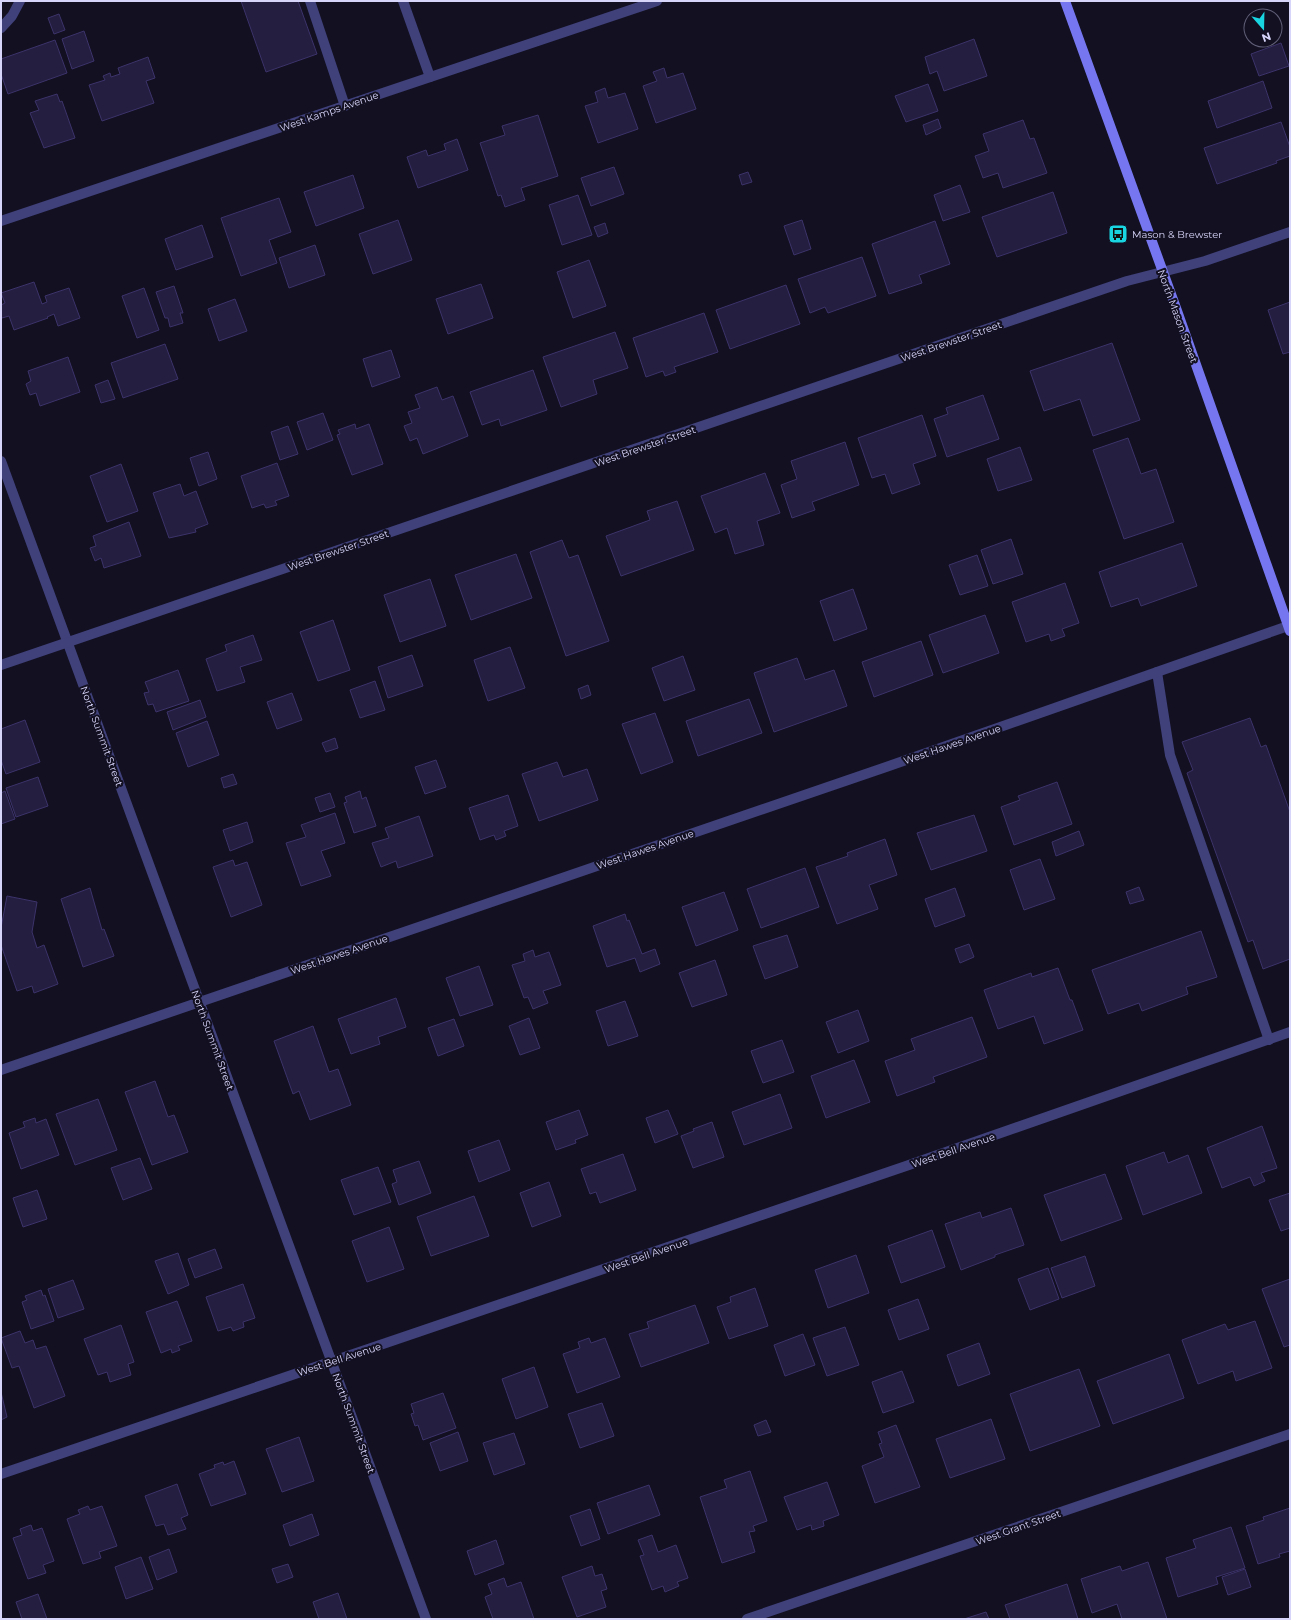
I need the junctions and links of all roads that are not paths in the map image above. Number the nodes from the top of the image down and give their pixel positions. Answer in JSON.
{"nodes":[{"id":1,"x":20,"y":1,"type":"edge"},
{"id":2,"x":310,"y":1,"type":"edge"},
{"id":3,"x":403,"y":1,"type":"edge"},
{"id":4,"x":657,"y":1,"type":"edge"},
{"id":5,"x":1065,"y":1,"type":"edge"},
{"id":6,"x":1,"y":28,"type":"edge"},
{"id":7,"x":430,"y":78,"type":"junction"},
{"id":8,"x":345,"y":106,"type":"junction"},
{"id":9,"x":1,"y":221,"type":"edge"},
{"id":10,"x":1290,"y":232,"type":"edge"},
{"id":11,"x":1163,"y":272,"type":"junction"},
{"id":12,"x":1,"y":461,"type":"edge"},
{"id":13,"x":1289,"y":628,"type":"edge"},
{"id":14,"x":67,"y":641,"type":"junction"},
{"id":15,"x":1,"y":665,"type":"edge"},
{"id":16,"x":1157,"y":672,"type":"junction"},
{"id":17,"x":198,"y":1002,"type":"junction"},
{"id":18,"x":1290,"y":1032,"type":"edge"},
{"id":19,"x":1269,"y":1040,"type":"junction"},
{"id":20,"x":1,"y":1070,"type":"edge"},
{"id":21,"x":331,"y":1362,"type":"junction"},
{"id":22,"x":1290,"y":1434,"type":"edge"},
{"id":23,"x":1,"y":1474,"type":"edge"},
{"id":24,"x":426,"y":1619,"type":"edge"},
{"id":25,"x":747,"y":1619,"type":"edge"}],
"edges":[{"from":1,"to":6,"type":"street"},
{"from":2,"to":8,"type":"street"},
{"from":3,"to":7,"type":"street"},
{"from":4,"to":7,"type":"street","name":"West Kamps Avenue"},
{"from":5,"to":11,"type":"main road","name":"North Mason Street"},
{"from":7,"to":8,"type":"street","name":"West Kamps Avenue"},
{"from":8,"to":9,"type":"street","name":"West Kamps Avenue"},
{"from":10,"to":11,"type":"street","name":"West Brewster Street"},
{"from":11,"to":13,"type":"main road","name":"North Mason Street"},
{"from":11,"to":14,"type":"street","name":"West Brewster Street"},
{"from":12,"to":14,"type":"street","name":"North Summit Street"},
{"from":13,"to":16,"type":"street","name":"West Hawes Avenue"},
{"from":14,"to":15,"type":"street","name":"West Brewster Street"},
{"from":14,"to":17,"type":"street","name":"North Summit Street"},
{"from":16,"to":17,"type":"street","name":"West Hawes Avenue"},
{"from":16,"to":19,"type":"street"},
{"from":17,"to":20,"type":"street","name":"West Hawes Avenue"},
{"from":17,"to":21,"type":"street","name":"North Summit Street"},
{"from":18,"to":19,"type":"street","name":"West Bell Avenue"},
{"from":19,"to":21,"type":"street","name":"West Bell Avenue"},
{"from":21,"to":23,"type":"street","name":"West Bell Avenue"},
{"from":21,"to":24,"type":"street","name":"North Summit Street"},
{"from":22,"to":25,"type":"street","name":"West Grant Street"}]}
